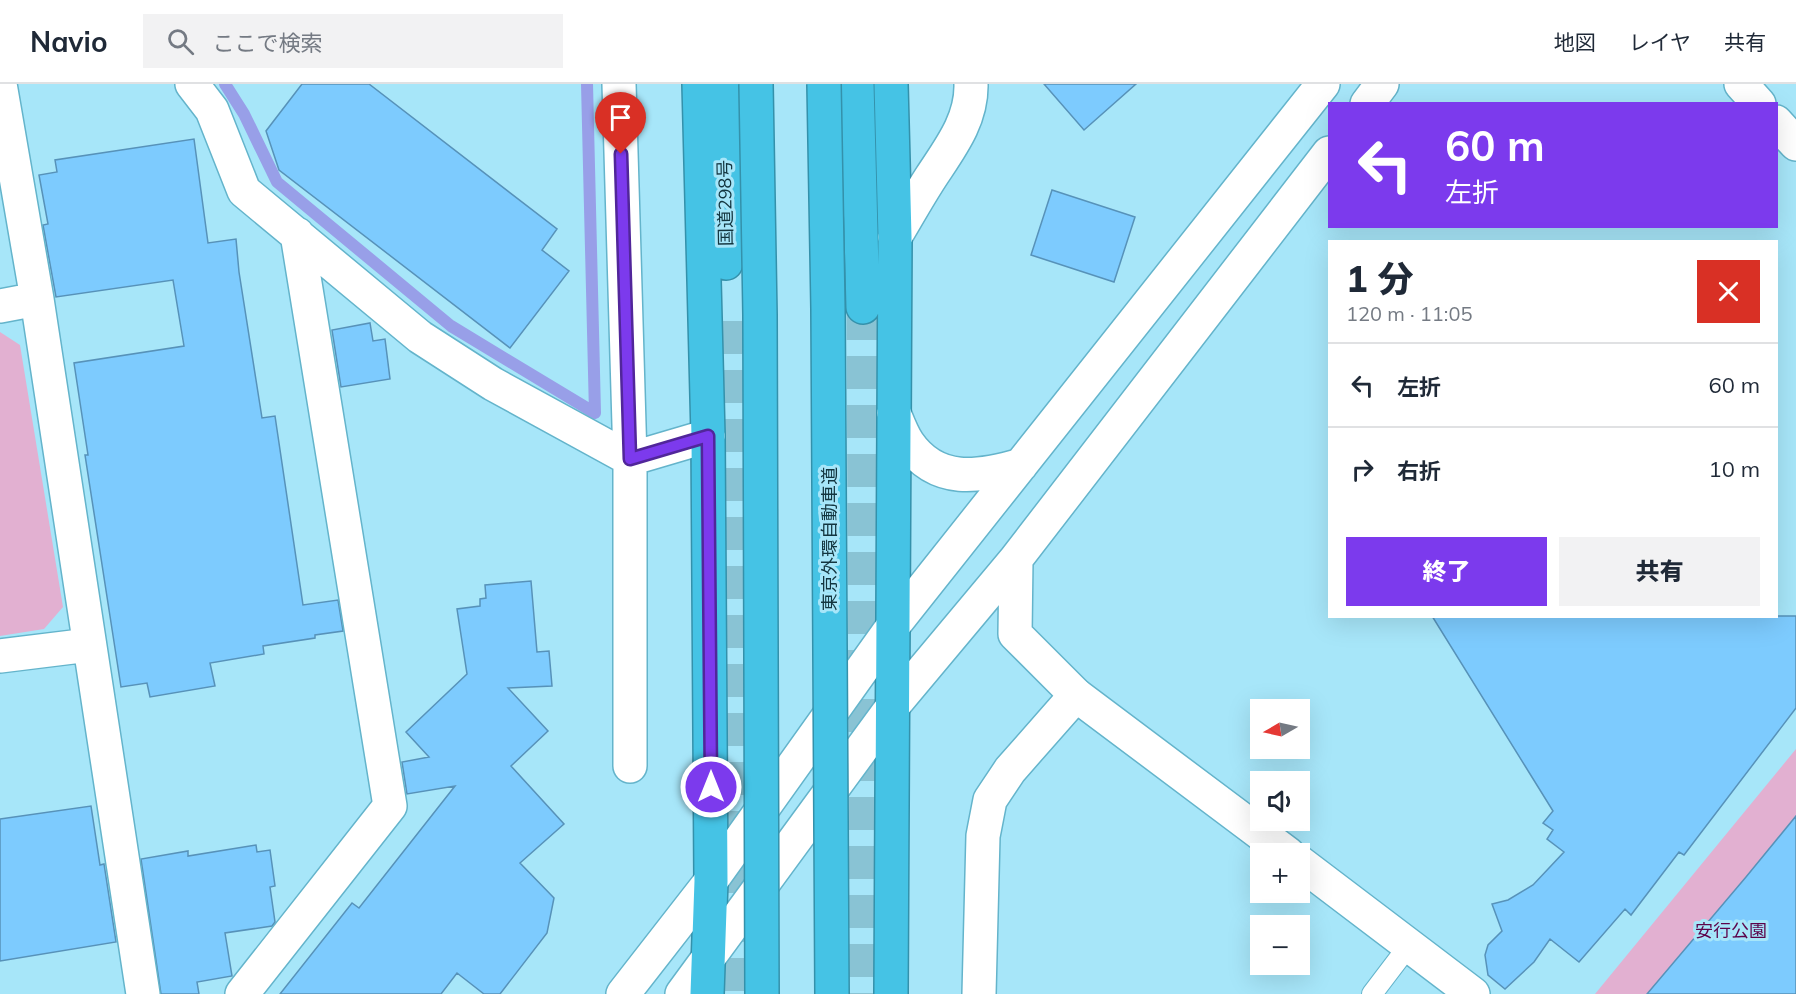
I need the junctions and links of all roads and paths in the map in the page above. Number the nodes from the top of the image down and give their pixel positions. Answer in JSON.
{"nodes":[{"id":1,"x":0,"y":84,"type":"edge"},
{"id":2,"x":192,"y":84,"type":"edge"},
{"id":3,"x":619,"y":84,"type":"edge"},
{"id":4,"x":699,"y":84,"type":"edge"},
{"id":5,"x":723,"y":84,"type":"edge"},
{"id":6,"x":756,"y":84,"type":"edge"},
{"id":7,"x":824,"y":84,"type":"edge"},
{"id":8,"x":857,"y":84,"type":"edge"},
{"id":9,"x":891,"y":84,"type":"edge"},
{"id":10,"x":971,"y":84,"type":"edge"},
{"id":11,"x":1323,"y":84,"type":"edge"},
{"id":12,"x":1382,"y":84,"type":"edge"},
{"id":13,"x":1741,"y":84,"type":"edge"},
{"id":14,"x":1368,"y":102,"type":"edge"},
{"id":15,"x":1757,"y":102,"type":"edge"},
{"id":16,"x":1778,"y":124,"type":"edge"},
{"id":17,"x":1796,"y":144,"type":"edge"},
{"id":18,"x":1328,"y":154,"type":"edge"},
{"id":19,"x":297,"y":234,"type":"junction"},
{"id":20,"x":895,"y":237,"type":"junction"},
{"id":21,"x":37,"y":299,"type":"junction"},
{"id":22,"x":0,"y":306,"type":"edge"},
{"id":23,"x":863,"y":307,"type":"tunnel mouth"},
{"id":24,"x":727,"y":321,"type":"tunnel mouth"},
{"id":25,"x":894,"y":413,"type":"junction"},
{"id":26,"x":708,"y":436,"type":"junction"},
{"id":27,"x":630,"y":459,"type":"junction"},
{"id":28,"x":1021,"y":465,"type":"junction"},
{"id":29,"x":1016,"y":559,"type":"junction"},
{"id":30,"x":892,"y":626,"type":"junction"},
{"id":31,"x":89,"y":645,"type":"junction"},
{"id":32,"x":0,"y":656,"type":"edge"},
{"id":33,"x":1076,"y":695,"type":"junction"},
{"id":34,"x":892,"y":706,"type":"junction"},
{"id":35,"x":630,"y":766,"type":"dead end"},
{"id":36,"x":1273,"y":843,"type":"edge"},
{"id":37,"x":1310,"y":870,"type":"edge"},
{"id":38,"x":711,"y":881,"type":"junction"},
{"id":39,"x":1410,"y":944,"type":"junction"},
{"id":40,"x":708,"y":961,"type":"junction"},
{"id":41,"x":143,"y":994,"type":"edge"},
{"id":42,"x":242,"y":994,"type":"edge"},
{"id":43,"x":623,"y":994,"type":"edge"},
{"id":44,"x":682,"y":994,"type":"edge"},
{"id":45,"x":707,"y":994,"type":"edge"},
{"id":46,"x":762,"y":994,"type":"edge"},
{"id":47,"x":832,"y":994,"type":"edge"},
{"id":48,"x":891,"y":994,"type":"edge"},
{"id":49,"x":979,"y":994,"type":"edge"},
{"id":50,"x":1372,"y":994,"type":"edge"},
{"id":51,"x":1473,"y":994,"type":"edge"}],
"edges":[{"from":1,"to":21,"type":"street"},
{"from":2,"to":19,"type":"street"},
{"from":3,"to":27,"type":"street"},
{"from":4,"to":26,"type":"highway"},
{"from":5,"to":24,"type":"highway","name":"国道298号"},
{"from":6,"to":46,"type":"highway","bridge":true},
{"from":7,"to":47,"type":"highway","name":"東京外環自動車道","bridge":true},
{"from":8,"to":23,"type":"highway"},
{"from":9,"to":20,"type":"highway"},
{"from":10,"to":20,"type":"street"},
{"from":11,"to":28,"type":"street"},
{"from":12,"to":14,"type":"street"},
{"from":13,"to":15,"type":"street"},
{"from":16,"to":17,"type":"street"},
{"from":18,"to":29,"type":"street"},
{"from":19,"to":27,"type":"street"},
{"from":19,"to":42,"type":"street"},
{"from":20,"to":25,"type":"highway"},
{"from":21,"to":22,"type":"street"},
{"from":21,"to":31,"type":"street"},
{"from":25,"to":28,"type":"street"},
{"from":25,"to":30,"type":"highway"},
{"from":26,"to":27,"type":"street"},
{"from":26,"to":38,"type":"highway"},
{"from":27,"to":35,"type":"street"},
{"from":28,"to":30,"type":"street"},
{"from":29,"to":33,"type":"street"},
{"from":29,"to":34,"type":"street"},
{"from":30,"to":34,"type":"highway"},
{"from":30,"to":38,"type":"street"},
{"from":31,"to":32,"type":"street"},
{"from":31,"to":41,"type":"street"},
{"from":33,"to":36,"type":"street"},
{"from":33,"to":49,"type":"street"},
{"from":34,"to":40,"type":"street"},
{"from":34,"to":48,"type":"highway"},
{"from":37,"to":39,"type":"street"},
{"from":38,"to":40,"type":"highway"},
{"from":38,"to":43,"type":"street"},
{"from":39,"to":50,"type":"lane"},
{"from":39,"to":51,"type":"street"},
{"from":40,"to":44,"type":"street"},
{"from":40,"to":45,"type":"highway"}]}
